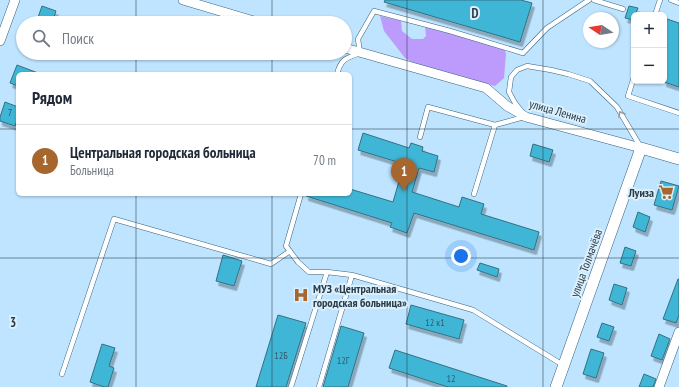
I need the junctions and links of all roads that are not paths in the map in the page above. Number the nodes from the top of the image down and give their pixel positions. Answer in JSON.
{"nodes":[{"id":1,"x":15,"y":0,"type":"edge"},
{"id":2,"x":183,"y":0,"type":"edge"},
{"id":3,"x":589,"y":0,"type":"edge"},
{"id":4,"x":594,"y":0,"type":"edge"},
{"id":5,"x":660,"y":0,"type":"edge"},
{"id":6,"x":671,"y":0,"type":"edge"},
{"id":7,"x":679,"y":2,"type":"edge"},
{"id":8,"x":623,"y":9,"type":"dead end"},
{"id":9,"x":656,"y":12,"type":"edge"},
{"id":10,"x":237,"y":16,"type":"edge"},
{"id":11,"x":0,"y":41,"type":"edge"},
{"id":12,"x":352,"y":50,"type":"edge"},
{"id":13,"x":360,"y":53,"type":"junction"},
{"id":14,"x":352,"y":55,"type":"edge"},
{"id":15,"x":344,"y":60,"type":"edge"},
{"id":16,"x":338,"y":72,"type":"edge"},
{"id":17,"x":632,"y":84,"type":"edge"},
{"id":18,"x":679,"y":113,"type":"edge"},
{"id":19,"x":526,"y":117,"type":"junction"},
{"id":20,"x":495,"y":125,"type":"junction"},
{"id":21,"x":420,"y":137,"type":"dead end"},
{"id":22,"x":641,"y":148,"type":"junction"},
{"id":23,"x":679,"y":159,"type":"edge"},
{"id":24,"x":474,"y":194,"type":"dead end"},
{"id":25,"x":300,"y":196,"type":"edge"},
{"id":26,"x":290,"y":251,"type":"junction"},
{"id":27,"x":327,"y":272,"type":"junction"},
{"id":28,"x":352,"y":275,"type":"junction"},
{"id":29,"x":679,"y":332,"type":"edge"},
{"id":30,"x":564,"y":365,"type":"junction"},
{"id":31,"x":62,"y":374,"type":"dead end"},
{"id":32,"x":291,"y":387,"type":"edge"},
{"id":33,"x":319,"y":387,"type":"edge"},
{"id":34,"x":556,"y":387,"type":"edge"},
{"id":35,"x":659,"y":387,"type":"edge"}],
"edges":[{"from":1,"to":11,"type":"street"},
{"from":2,"to":10,"type":"street"},
{"from":3,"to":13,"type":"lane"},
{"from":4,"to":8,"type":"lane"},
{"from":5,"to":9,"type":"lane"},
{"from":6,"to":7,"type":"lane"},
{"from":12,"to":13,"type":"street","name":"улица Ленина"},
{"from":13,"to":14,"type":"lane"},
{"from":13,"to":19,"type":"street","name":"улица Ленина"},
{"from":15,"to":16,"type":"lane"},
{"from":17,"to":18,"type":"lane"},
{"from":19,"to":20,"type":"lane"},
{"from":19,"to":22,"type":"street","name":"улица Ленина"},
{"from":22,"to":19,"type":"lane","one_way":true},
{"from":20,"to":21,"type":"lane"},
{"from":20,"to":24,"type":"lane"},
{"from":22,"to":23,"type":"street","name":"улица Ленина"},
{"from":22,"to":30,"type":"street","name":"улица Толмачёва"},
{"from":25,"to":26,"type":"lane"},
{"from":26,"to":27,"type":"lane"},
{"from":26,"to":31,"type":"lane"},
{"from":27,"to":28,"type":"lane"},
{"from":27,"to":32,"type":"lane"},
{"from":28,"to":30,"type":"lane"},
{"from":28,"to":33,"type":"lane"},
{"from":29,"to":35,"type":"street"},
{"from":30,"to":34,"type":"street","name":"улица Толмачёва"}]}
